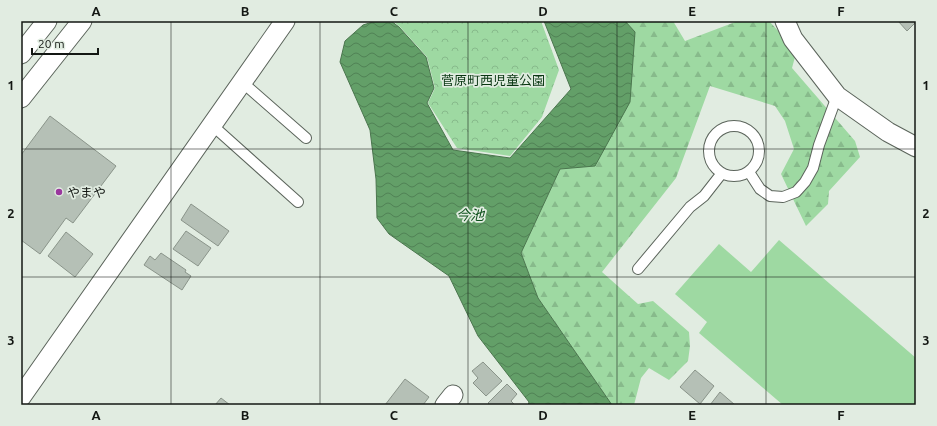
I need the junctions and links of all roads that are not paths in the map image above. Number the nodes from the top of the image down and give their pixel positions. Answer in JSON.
{"nodes":[{"id":1,"x":47,"y":21,"type":"edge"},
{"id":2,"x":82,"y":21,"type":"edge"},
{"id":3,"x":285,"y":21,"type":"edge"},
{"id":4,"x":785,"y":21,"type":"edge"},
{"id":5,"x":21,"y":54,"type":"edge"},
{"id":6,"x":242,"y":82,"type":"junction"},
{"id":7,"x":838,"y":96,"type":"junction"},
{"id":8,"x":21,"y":98,"type":"edge"},
{"id":9,"x":212,"y":125,"type":"junction"},
{"id":10,"x":306,"y":138,"type":"dead end"},
{"id":11,"x":916,"y":147,"type":"edge"},
{"id":12,"x":749,"y":172,"type":"junction"},
{"id":13,"x":722,"y":173,"type":"junction"},
{"id":14,"x":298,"y":202,"type":"dead end"},
{"id":15,"x":638,"y":270,"type":"dead end"},
{"id":16,"x":21,"y":397,"type":"edge"}],
"edges":[{"from":1,"to":5,"type":"street"},
{"from":2,"to":8,"type":"street"},
{"from":3,"to":6,"type":"street"},
{"from":4,"to":7,"type":"street"},
{"from":6,"to":9,"type":"street"},
{"from":6,"to":10,"type":"lane"},
{"from":7,"to":11,"type":"street"},
{"from":7,"to":12,"type":"lane"},
{"from":9,"to":14,"type":"lane"},
{"from":9,"to":16,"type":"street"},
{"from":12,"to":13,"type":"lane"},
{"from":12,"to":13,"type":"lane"},
{"from":13,"to":15,"type":"lane"}]}
